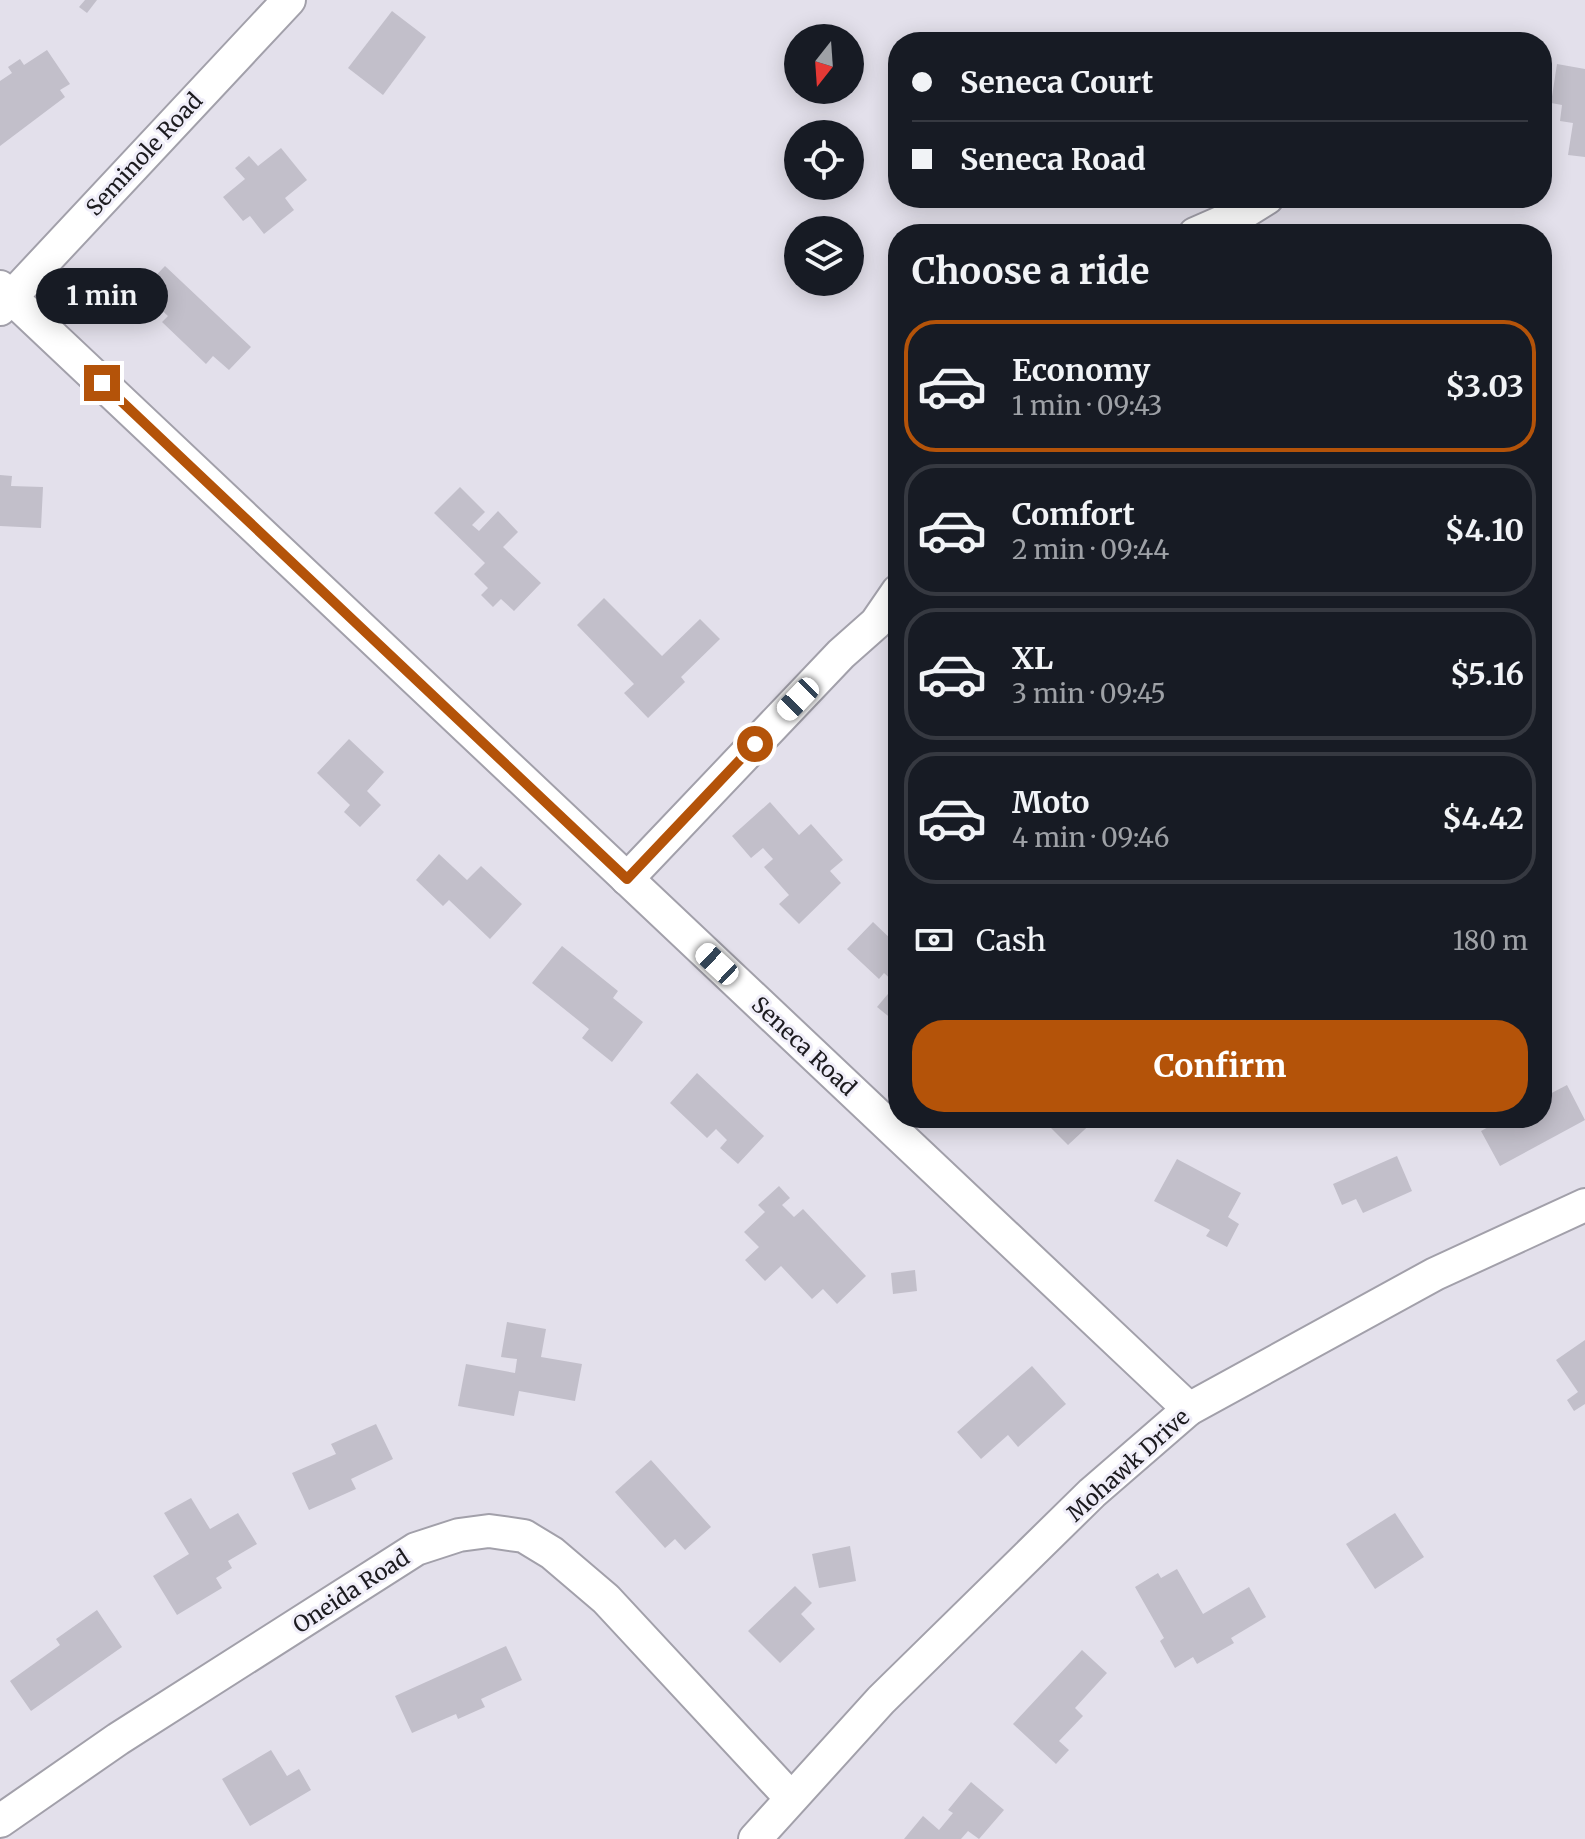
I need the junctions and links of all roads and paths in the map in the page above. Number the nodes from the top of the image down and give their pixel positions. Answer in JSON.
{"nodes":[{"id":1,"x":289,"y":0,"type":"edge"},
{"id":2,"x":1251,"y":208,"type":"edge"},
{"id":3,"x":1218,"y":224,"type":"edge"},
{"id":4,"x":4,"y":298,"type":"edge"},
{"id":5,"x":888,"y":606,"type":"edge"},
{"id":6,"x":627,"y":879,"type":"junction"},
{"id":7,"x":888,"y":1125,"type":"edge"},
{"id":8,"x":891,"y":1128,"type":"edge"},
{"id":9,"x":1585,"y":1205,"type":"edge"},
{"id":10,"x":1189,"y":1409,"type":"junction"},
{"id":11,"x":791,"y":1798,"type":"junction"},
{"id":12,"x":0,"y":1821,"type":"edge"},
{"id":13,"x":755,"y":1839,"type":"edge"}],
"edges":[{"from":1,"to":4,"type":"street","name":"Seminole Road"},
{"from":2,"to":3,"type":"street"},
{"from":4,"to":6,"type":"street","name":"Seneca Road"},
{"from":5,"to":6,"type":"street"},
{"from":6,"to":7,"type":"street","name":"Seneca Road"},
{"from":8,"to":10,"type":"street","name":"Seneca Road"},
{"from":9,"to":10,"type":"street","name":"Mohawk Drive"},
{"from":10,"to":11,"type":"street","name":"Mohawk Drive"},
{"from":11,"to":12,"type":"street","name":"Oneida Road"},
{"from":11,"to":13,"type":"street","name":"Mohawk Drive"}]}
